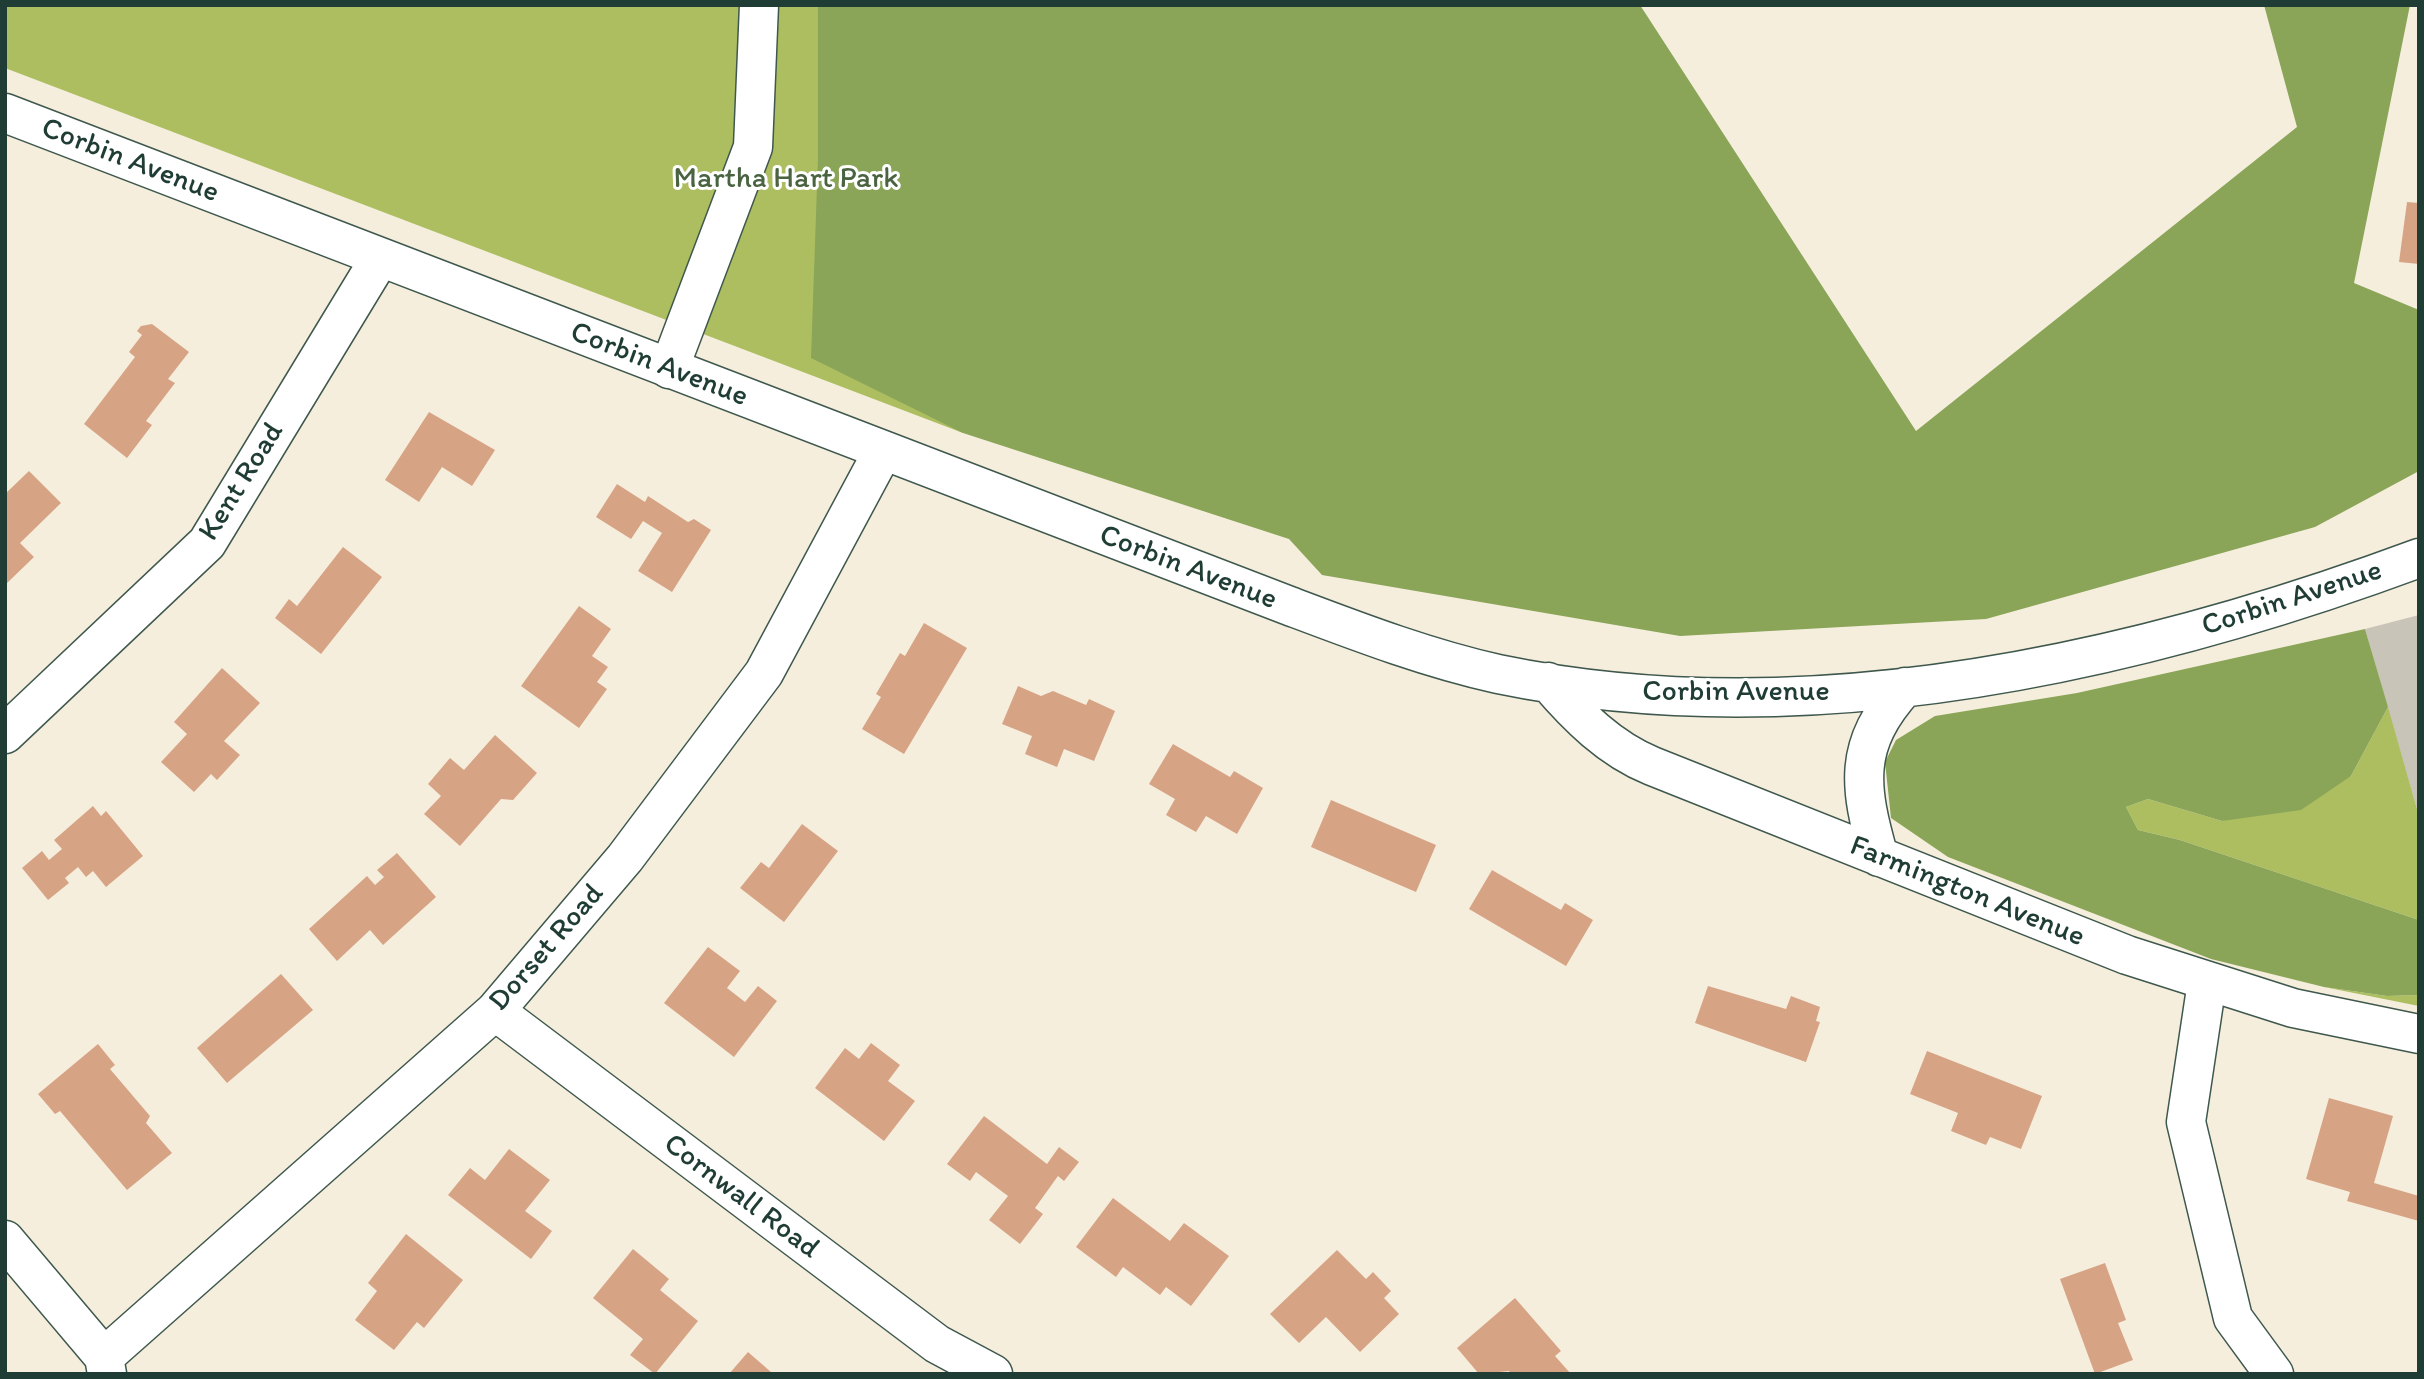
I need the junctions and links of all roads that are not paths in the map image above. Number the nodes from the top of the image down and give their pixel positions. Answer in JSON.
{"nodes":[{"id":1,"x":759,"y":5,"type":"edge"},
{"id":2,"x":5,"y":113,"type":"edge"},
{"id":3,"x":380,"y":258,"type":"junction"},
{"id":4,"x":669,"y":369,"type":"junction"},
{"id":5,"x":883,"y":451,"type":"junction"},
{"id":6,"x":2419,"y":558,"type":"edge"},
{"id":7,"x":1548,"y":682,"type":"junction"},
{"id":8,"x":1905,"y":687,"type":"junction"},
{"id":9,"x":5,"y":734,"type":"edge"},
{"id":10,"x":1879,"y":857,"type":"junction"},
{"id":11,"x":2207,"y":982,"type":"junction"},
{"id":12,"x":495,"y":1011,"type":"junction"},
{"id":13,"x":2419,"y":1034,"type":"edge"},
{"id":14,"x":5,"y":1240,"type":"edge"},
{"id":15,"x":106,"y":1365,"type":"edge"},
{"id":16,"x":993,"y":1374,"type":"edge"},
{"id":17,"x":2274,"y":1374,"type":"edge"}],
"edges":[{"from":1,"to":4,"type":"main road"},
{"from":2,"to":3,"type":"main road","name":"Corbin Avenue"},
{"from":3,"to":4,"type":"main road","name":"Corbin Avenue"},
{"from":3,"to":9,"type":"main road","name":"Kent Road"},
{"from":4,"to":5,"type":"main road","name":"Corbin Avenue"},
{"from":5,"to":7,"type":"main road","name":"Corbin Avenue"},
{"from":5,"to":12,"type":"main road","name":"Dorset Road"},
{"from":6,"to":8,"type":"main road","name":"Corbin Avenue"},
{"from":7,"to":8,"type":"main road","name":"Corbin Avenue"},
{"from":7,"to":10,"type":"main road","name":"Farmington Avenue"},
{"from":8,"to":10,"type":"main road"},
{"from":10,"to":11,"type":"main road","name":"Farmington Avenue"},
{"from":11,"to":13,"type":"main road","name":"Farmington Avenue"},
{"from":11,"to":17,"type":"main road"},
{"from":12,"to":15,"type":"main road","name":"Dorset Road"},
{"from":12,"to":16,"type":"main road","name":"Cornwall Road"},
{"from":14,"to":15,"type":"main road"}]}
